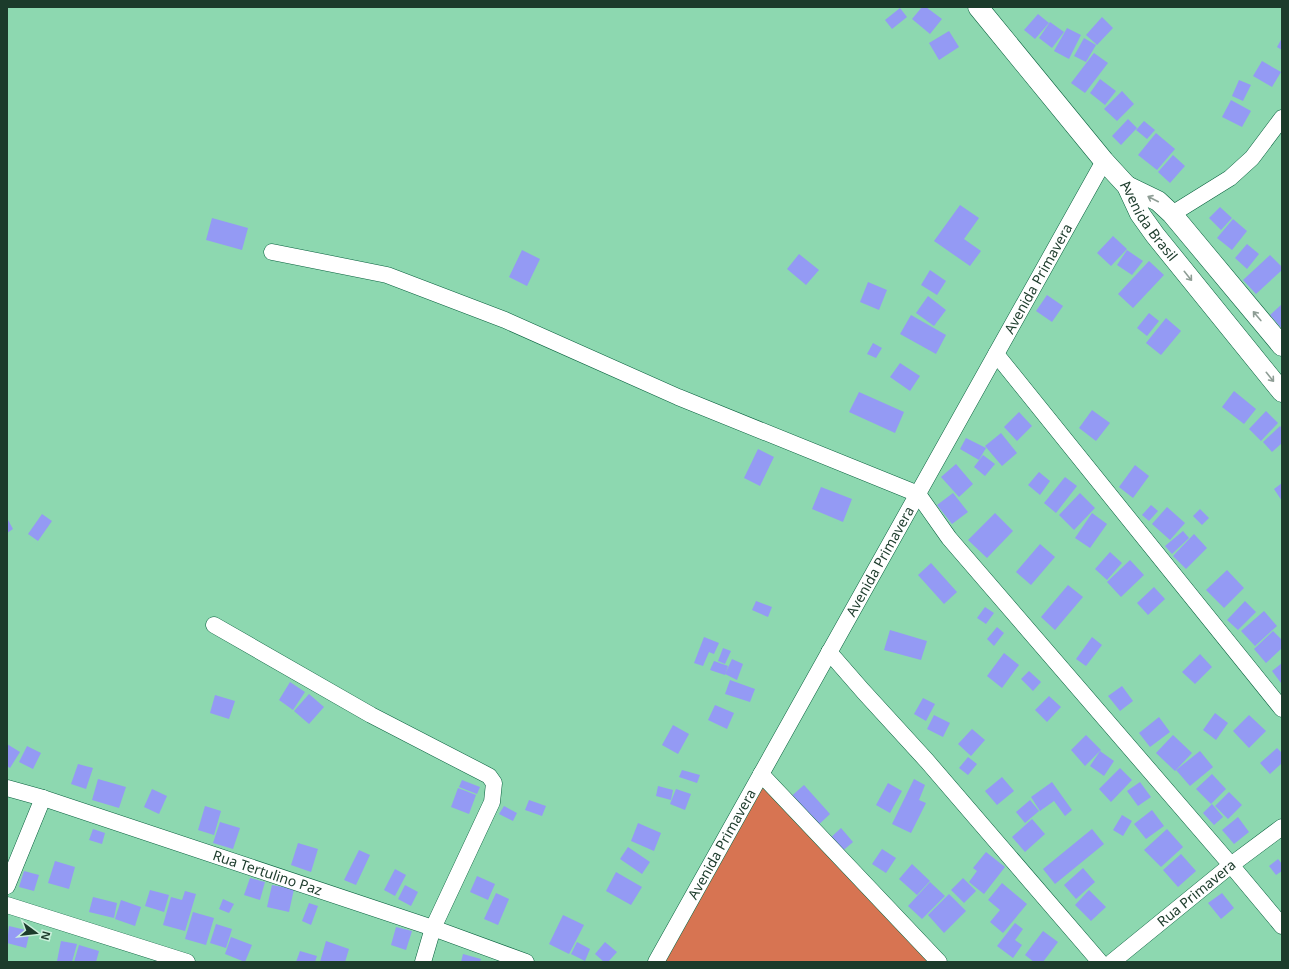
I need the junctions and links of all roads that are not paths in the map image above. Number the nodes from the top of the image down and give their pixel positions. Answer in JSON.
{"nodes":[{"id":1,"x":978,"y":7,"type":"edge"},
{"id":2,"x":1282,"y":118,"type":"edge"},
{"id":3,"x":1104,"y":161,"type":"junction"},
{"id":4,"x":1127,"y":186,"type":"junction"},
{"id":5,"x":1172,"y":214,"type":"junction"},
{"id":6,"x":272,"y":252,"type":"dead end"},
{"id":7,"x":1282,"y":346,"type":"edge"},
{"id":8,"x":996,"y":354,"type":"junction"},
{"id":9,"x":1282,"y":392,"type":"edge"},
{"id":10,"x":918,"y":494,"type":"junction"},
{"id":11,"x":214,"y":625,"type":"dead end"},
{"id":12,"x":829,"y":652,"type":"junction"},
{"id":13,"x":1282,"y":709,"type":"edge"},
{"id":14,"x":761,"y":774,"type":"junction"},
{"id":15,"x":7,"y":788,"type":"edge"},
{"id":16,"x":42,"y":798,"type":"junction"},
{"id":17,"x":1282,"y":827,"type":"edge"},
{"id":18,"x":1231,"y":865,"type":"junction"},
{"id":19,"x":7,"y":886,"type":"edge"},
{"id":20,"x":7,"y":905,"type":"edge"},
{"id":21,"x":1282,"y":926,"type":"edge"},
{"id":22,"x":433,"y":928,"type":"junction"},
{"id":23,"x":187,"y":962,"type":"edge"},
{"id":24,"x":423,"y":962,"type":"edge"},
{"id":25,"x":526,"y":962,"type":"edge"},
{"id":26,"x":656,"y":962,"type":"edge"},
{"id":27,"x":939,"y":962,"type":"edge"},
{"id":28,"x":1100,"y":962,"type":"edge"},
{"id":29,"x":1112,"y":962,"type":"edge"}],
"edges":[{"from":1,"to":3,"type":"street"},
{"from":2,"to":5,"type":"street"},
{"from":3,"to":4,"type":"street"},
{"from":3,"to":8,"type":"street","name":"Avenida Primavera"},
{"from":5,"to":4,"type":"street","name":"Avenida Brasil","one_way":true},
{"from":4,"to":9,"type":"street","name":"Avenida Brasil","one_way":true},
{"from":7,"to":5,"type":"street","name":"Avenida Brasil","one_way":true},
{"from":6,"to":10,"type":"street"},
{"from":8,"to":10,"type":"street","name":"Avenida Primavera"},
{"from":8,"to":13,"type":"street"},
{"from":10,"to":12,"type":"street","name":"Avenida Primavera"},
{"from":10,"to":18,"type":"street"},
{"from":11,"to":22,"type":"street"},
{"from":12,"to":14,"type":"street","name":"Avenida Primavera"},
{"from":12,"to":28,"type":"street"},
{"from":14,"to":26,"type":"street","name":"Avenida Primavera"},
{"from":14,"to":27,"type":"street"},
{"from":15,"to":16,"type":"street","name":"Rua Tertulino Paz"},
{"from":16,"to":19,"type":"street"},
{"from":16,"to":22,"type":"street","name":"Rua Tertulino Paz"},
{"from":17,"to":18,"type":"street","name":"Rua Primavera"},
{"from":18,"to":21,"type":"street"},
{"from":18,"to":29,"type":"street","name":"Rua Primavera"},
{"from":20,"to":23,"type":"street"},
{"from":22,"to":24,"type":"street"},
{"from":22,"to":25,"type":"street","name":"Rua Tertulino Paz"}]}
